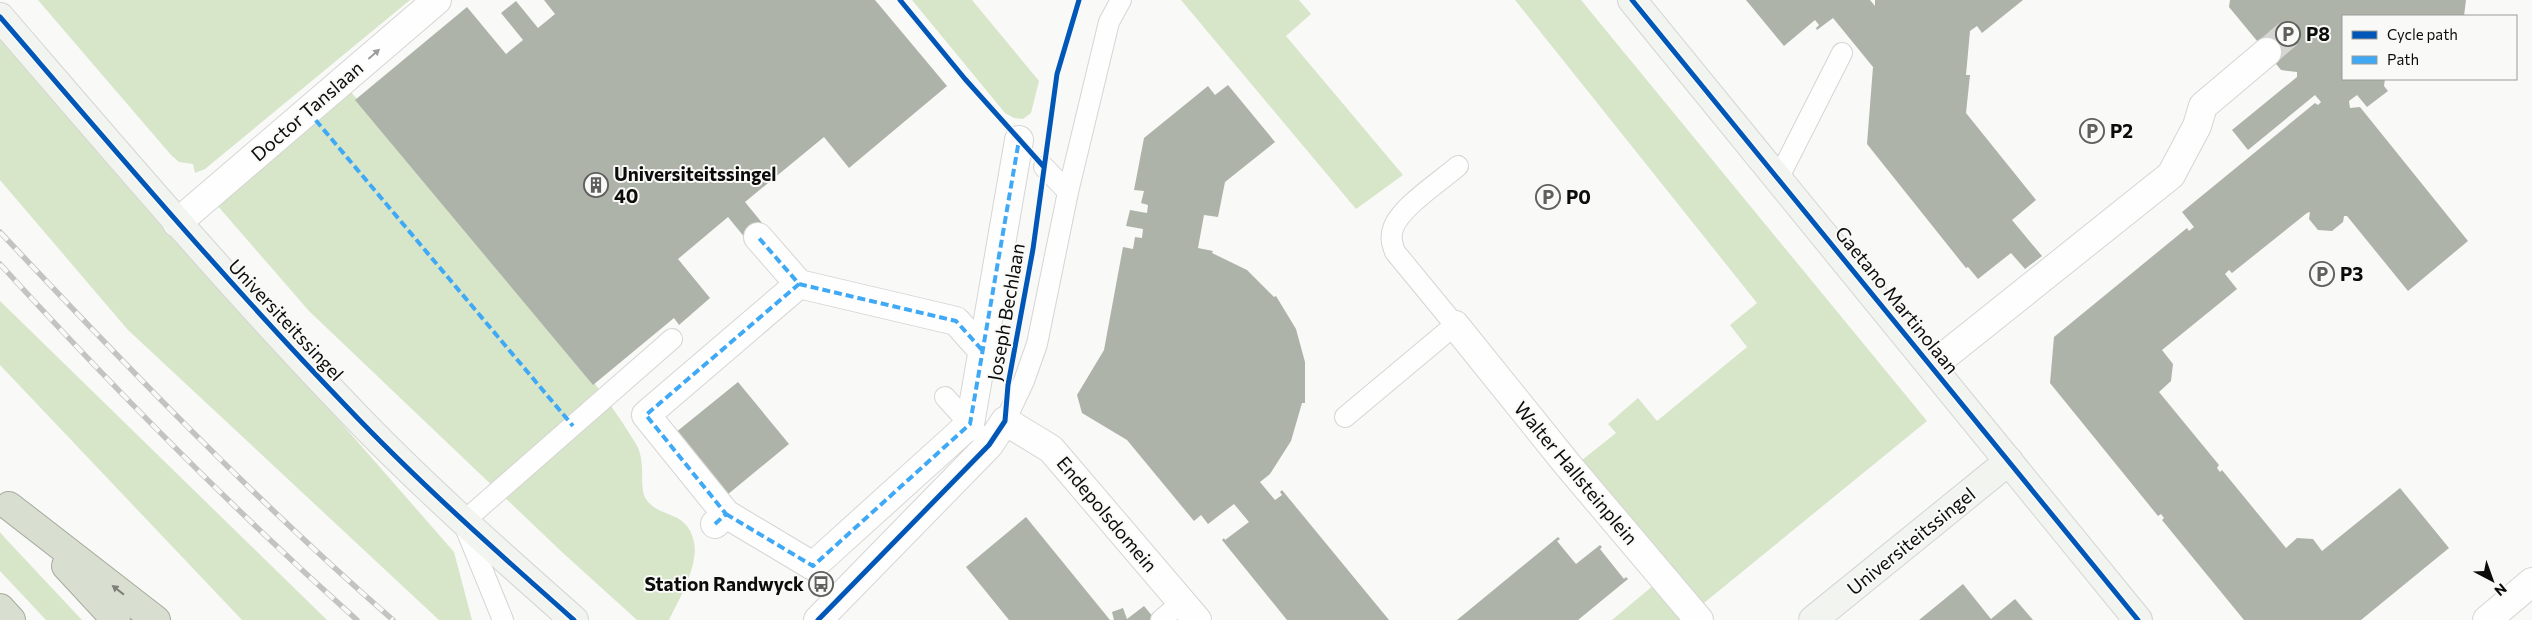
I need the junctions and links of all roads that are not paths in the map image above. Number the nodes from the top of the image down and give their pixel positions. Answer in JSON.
{"nodes":[{"id":1,"x":437,"y":0,"type":"edge"},
{"id":2,"x":1121,"y":0,"type":"edge"},
{"id":3,"x":1632,"y":0,"type":"edge"},
{"id":4,"x":0,"y":17,"type":"edge"},
{"id":5,"x":2267,"y":52,"type":"tunnel mouth"},
{"id":6,"x":1842,"y":53,"type":"dead end"},
{"id":7,"x":1019,"y":140,"type":"dead end"},
{"id":8,"x":1458,"y":166,"type":"dead end"},
{"id":9,"x":1044,"y":167,"type":"dead end"},
{"id":10,"x":1778,"y":179,"type":"junction"},
{"id":11,"x":1068,"y":192,"type":"junction"},
{"id":12,"x":177,"y":223,"type":"junction"},
{"id":13,"x":758,"y":237,"type":"dead end"},
{"id":14,"x":799,"y":284,"type":"junction"},
{"id":15,"x":1455,"y":325,"type":"junction"},
{"id":16,"x":672,"y":339,"type":"dead end"},
{"id":17,"x":982,"y":350,"type":"junction"},
{"id":18,"x":1932,"y":366,"type":"junction"},
{"id":19,"x":945,"y":397,"type":"dead end"},
{"id":20,"x":1345,"y":417,"type":"dead end"},
{"id":21,"x":1005,"y":421,"type":"junction"},
{"id":22,"x":970,"y":424,"type":"junction"},
{"id":23,"x":989,"y":445,"type":"junction"},
{"id":24,"x":2008,"y":461,"type":"junction"},
{"id":25,"x":5,"y":501,"type":"edge"},
{"id":26,"x":463,"y":522,"type":"junction"},
{"id":27,"x":2532,"y":582,"type":"edge"},
{"id":28,"x":0,"y":608,"type":"edge"},
{"id":29,"x":1189,"y":611,"type":"edge"},
{"id":30,"x":12,"y":620,"type":"edge"},
{"id":31,"x":116,"y":620,"type":"edge"},
{"id":32,"x":156,"y":620,"type":"edge"},
{"id":33,"x":503,"y":620,"type":"edge"},
{"id":34,"x":574,"y":620,"type":"edge"},
{"id":35,"x":818,"y":620,"type":"edge"},
{"id":36,"x":1161,"y":620,"type":"edge"},
{"id":37,"x":1699,"y":620,"type":"edge"},
{"id":38,"x":1813,"y":620,"type":"edge"},
{"id":39,"x":2138,"y":620,"type":"edge"},
{"id":40,"x":2487,"y":620,"type":"edge"}],
"edges":[{"from":12,"to":1,"type":"street","name":"Doctor Tanslaan","one_way":true},
{"from":2,"to":11,"type":"lane","name":"Joseph Bechlaan"},
{"from":3,"to":10,"type":"street","name":"Gaetano Martinolaan"},
{"from":4,"to":12,"type":"street","name":"Universiteitssingel"},
{"from":5,"to":18,"type":"street","name":"Gaetano Martinolaan"},
{"from":6,"to":10,"type":"lane"},
{"from":7,"to":17,"type":"street"},
{"from":8,"to":15,"type":"lane"},
{"from":9,"to":11,"type":"lane"},
{"from":10,"to":18,"type":"street","name":"Gaetano Martinolaan"},
{"from":11,"to":21,"type":"lane","name":"Joseph Bechlaan"},
{"from":12,"to":26,"type":"street","name":"Universiteitssingel"},
{"from":13,"to":14,"type":"street"},
{"from":14,"to":17,"type":"street"},
{"from":14,"to":22,"type":"street"},
{"from":15,"to":20,"type":"lane"},
{"from":15,"to":37,"type":"street","name":"Walter Hallsteinplein"},
{"from":16,"to":26,"type":"lane"},
{"from":17,"to":22,"type":"street"},
{"from":18,"to":24,"type":"street","name":"Gaetano Martinolaan"},
{"from":19,"to":22,"type":"lane"},
{"from":21,"to":23,"type":"street","name":"Joseph Bechlaan"},
{"from":21,"to":29,"type":"street","name":"Endepolsdomein"},
{"from":22,"to":23,"type":"lane"},
{"from":23,"to":35,"type":"street","name":"Joseph Bechlaan"},
{"from":24,"to":38,"type":"street","name":"Universiteitssingel"},
{"from":24,"to":39,"type":"street","name":"Gaetano Martinolaan"},
{"from":25,"to":31,"type":"highway"},
{"from":32,"to":25,"type":"highway","one_way":true},
{"from":26,"to":33,"type":"lane"},
{"from":26,"to":34,"type":"street","name":"Universiteitssingel"},
{"from":27,"to":40,"type":"street"},
{"from":28,"to":30,"type":"highway"},
{"from":29,"to":36,"type":"lane"}]}
